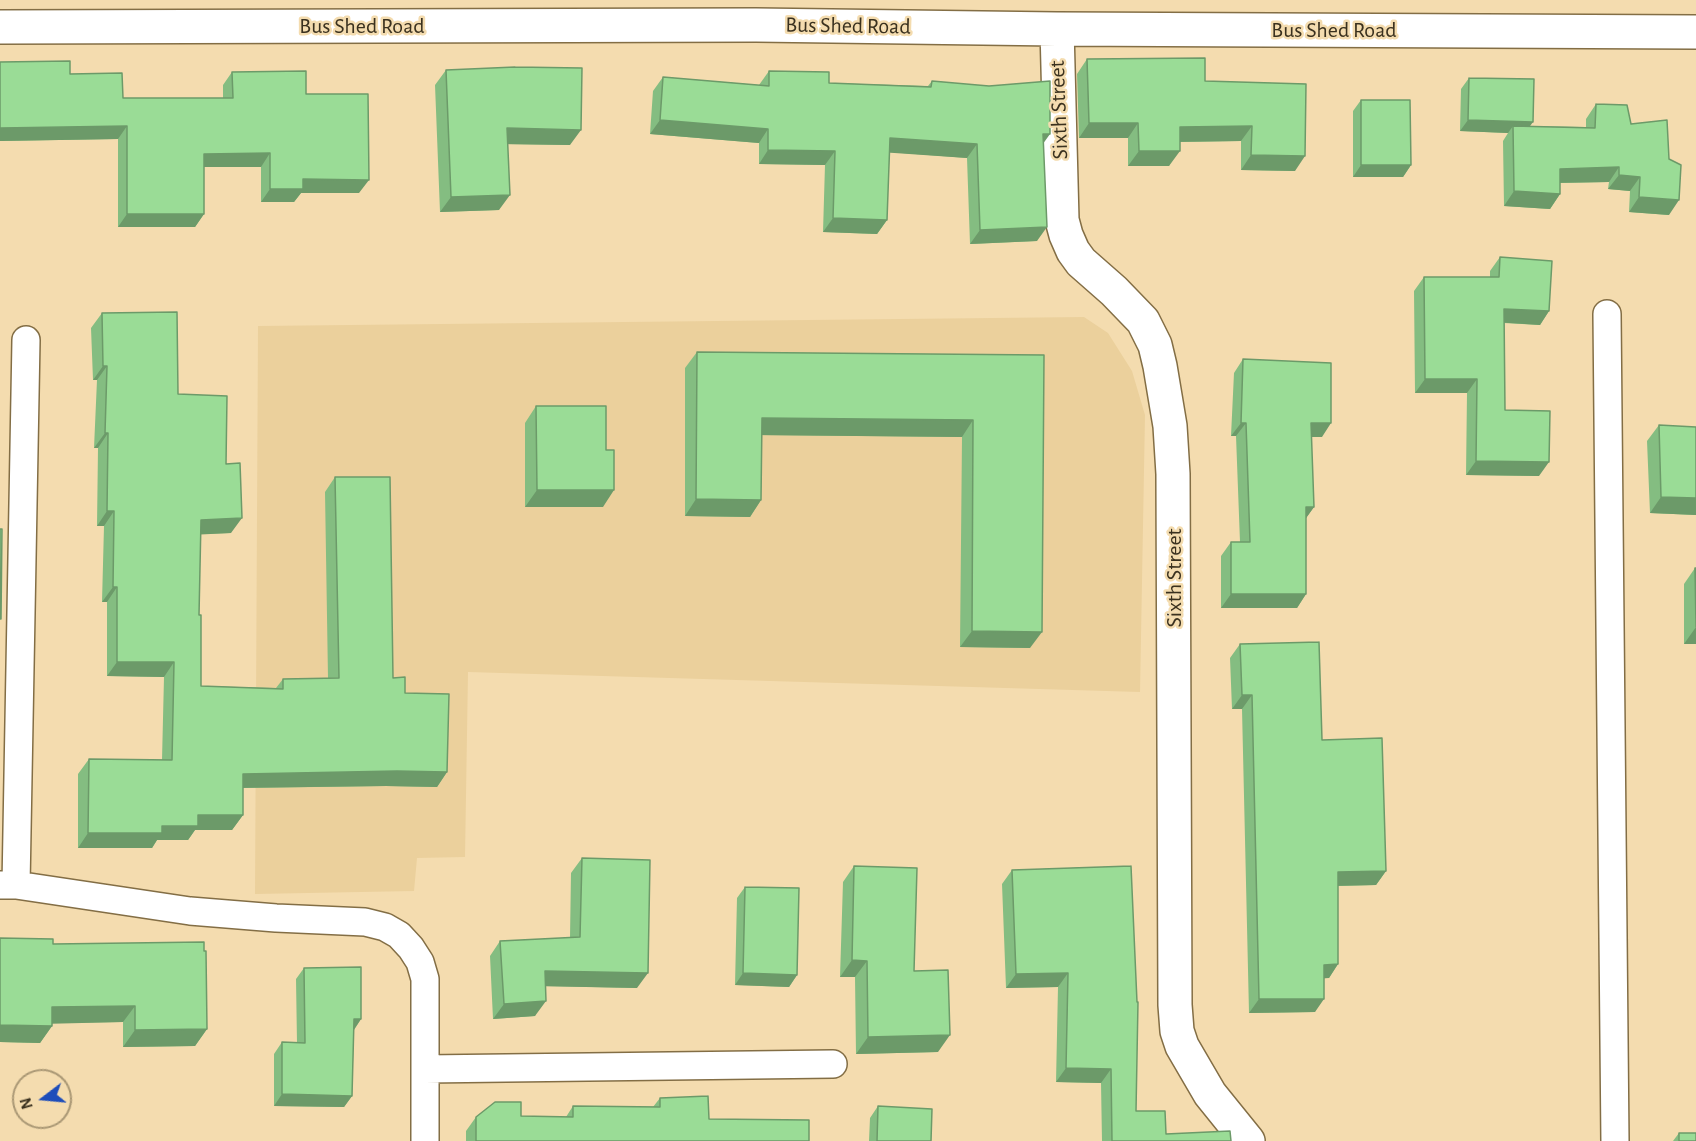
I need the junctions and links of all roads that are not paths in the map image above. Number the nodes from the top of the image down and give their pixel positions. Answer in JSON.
{"nodes":[{"id":1,"x":756,"y":13,"type":"edge"},
{"id":2,"x":0,"y":27,"type":"edge"},
{"id":3,"x":1057,"y":29,"type":"junction"},
{"id":4,"x":1696,"y":32,"type":"edge"},
{"id":5,"x":1607,"y":314,"type":"dead end"},
{"id":6,"x":26,"y":340,"type":"dead end"},
{"id":7,"x":12,"y":493,"type":"edge"},
{"id":8,"x":8,"y":885,"type":"edge"},
{"id":9,"x":833,"y":1064,"type":"dead end"},
{"id":10,"x":425,"y":1069,"type":"junction"},
{"id":11,"x":425,"y":1141,"type":"edge"},
{"id":12,"x":1248,"y":1141,"type":"edge"},
{"id":13,"x":1615,"y":1141,"type":"edge"}],
"edges":[{"from":1,"to":2,"type":"street","name":"Bus Shed Road"},
{"from":1,"to":3,"type":"street","name":"Bus Shed Road"},
{"from":3,"to":4,"type":"street","name":"Bus Shed Road"},
{"from":3,"to":12,"type":"street","name":"Sixth Street"},
{"from":5,"to":13,"type":"street"},
{"from":6,"to":7,"type":"street"},
{"from":7,"to":8,"type":"street"},
{"from":8,"to":10,"type":"street"},
{"from":9,"to":10,"type":"street"},
{"from":10,"to":11,"type":"street"}]}
